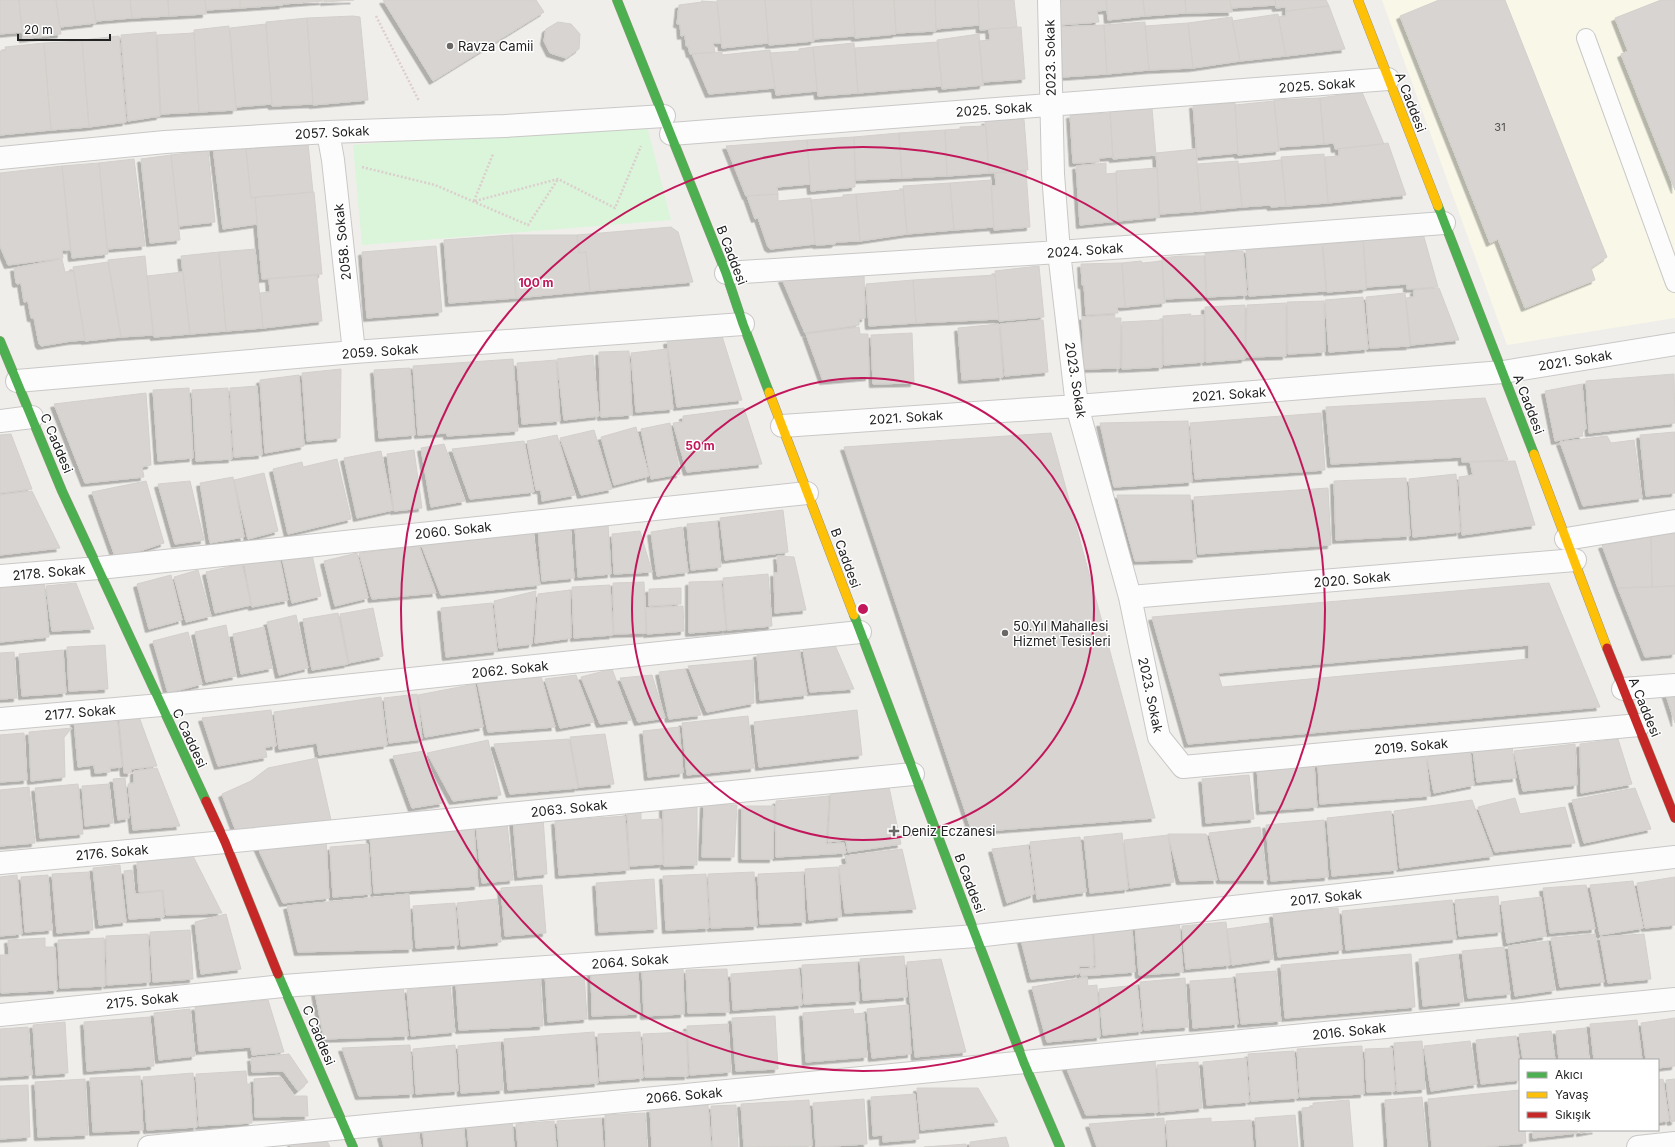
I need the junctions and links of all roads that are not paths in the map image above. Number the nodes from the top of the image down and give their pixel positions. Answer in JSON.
{"nodes":[{"id":1,"x":617,"y":0,"type":"edge"},
{"id":2,"x":1049,"y":0,"type":"edge"},
{"id":3,"x":1358,"y":0,"type":"edge"},
{"id":4,"x":1586,"y":38,"type":"dead end"},
{"id":5,"x":1388,"y":79,"type":"junction"},
{"id":6,"x":1051,"y":105,"type":"junction"},
{"id":7,"x":667,"y":125,"type":"junction"},
{"id":8,"x":328,"y":132,"type":"junction"},
{"id":9,"x":0,"y":158,"type":"edge"},
{"id":10,"x":1444,"y":223,"type":"junction"},
{"id":11,"x":1059,"y":252,"type":"junction"},
{"id":12,"x":726,"y":273,"type":"junction"},
{"id":13,"x":1675,"y":283,"type":"edge"},
{"id":14,"x":743,"y":324,"type":"junction"},
{"id":15,"x":0,"y":341,"type":"edge"},
{"id":16,"x":1675,"y":344,"type":"edge"},
{"id":17,"x":354,"y":352,"type":"junction"},
{"id":18,"x":1503,"y":372,"type":"junction"},
{"id":19,"x":17,"y":381,"type":"junction"},
{"id":20,"x":1077,"y":406,"type":"junction"},
{"id":21,"x":32,"y":417,"type":"junction"},
{"id":22,"x":0,"y":421,"type":"edge"},
{"id":23,"x":782,"y":426,"type":"junction"},
{"id":24,"x":807,"y":493,"type":"junction"},
{"id":25,"x":1675,"y":522,"type":"edge"},
{"id":26,"x":1566,"y":539,"type":"junction"},
{"id":27,"x":1575,"y":560,"type":"junction"},
{"id":28,"x":99,"y":568,"type":"junction"},
{"id":29,"x":0,"y":576,"type":"edge"},
{"id":30,"x":1130,"y":597,"type":"junction"},
{"id":31,"x":860,"y":632,"type":"junction"},
{"id":32,"x":1675,"y":685,"type":"edge"},
{"id":33,"x":1623,"y":689,"type":"junction"},
{"id":34,"x":161,"y":705,"type":"junction"},
{"id":35,"x":0,"y":719,"type":"edge"},
{"id":36,"x":1638,"y":725,"type":"junction"},
{"id":37,"x":1183,"y":767,"type":"joint"},
{"id":38,"x":913,"y":774,"type":"junction"},
{"id":39,"x":1675,"y":818,"type":"edge"},
{"id":40,"x":225,"y":842,"type":"junction"},
{"id":41,"x":1675,"y":857,"type":"edge"},
{"id":42,"x":0,"y":863,"type":"edge"},
{"id":43,"x":976,"y":936,"type":"junction"},
{"id":44,"x":283,"y":986,"type":"junction"},
{"id":45,"x":1675,"y":999,"type":"edge"},
{"id":46,"x":0,"y":1015,"type":"edge"},
{"id":47,"x":1024,"y":1063,"type":"junction"},
{"id":48,"x":344,"y":1127,"type":"junction"},
{"id":49,"x":1675,"y":1143,"type":"edge"},
{"id":50,"x":149,"y":1147,"type":"edge"},
{"id":51,"x":353,"y":1147,"type":"edge"},
{"id":52,"x":1060,"y":1147,"type":"edge"},
{"id":53,"x":1638,"y":1147,"type":"edge"}],
"edges":[{"from":1,"to":7,"type":"street","name":"B Caddesi"},
{"from":2,"to":6,"type":"street","name":"2023. Sokak"},
{"from":3,"to":5,"type":"street","name":"A Caddesi"},
{"from":4,"to":13,"type":"lane"},
{"from":5,"to":6,"type":"street","name":"2025. Sokak"},
{"from":5,"to":10,"type":"street","name":"A Caddesi"},
{"from":6,"to":7,"type":"street","name":"2025. Sokak"},
{"from":6,"to":11,"type":"street","name":"2023. Sokak"},
{"from":7,"to":8,"type":"street","name":"2057. Sokak"},
{"from":7,"to":12,"type":"street","name":"B Caddesi"},
{"from":8,"to":9,"type":"street","name":"2057. Sokak"},
{"from":8,"to":17,"type":"street","name":"2058. Sokak"},
{"from":10,"to":11,"type":"street","name":"2024. Sokak"},
{"from":10,"to":18,"type":"street","name":"A Caddesi"},
{"from":11,"to":12,"type":"street","name":"2024. Sokak"},
{"from":11,"to":20,"type":"street","name":"2023. Sokak"},
{"from":12,"to":14,"type":"street","name":"B Caddesi"},
{"from":14,"to":17,"type":"street","name":"2059. Sokak"},
{"from":14,"to":23,"type":"street","name":"B Caddesi"},
{"from":15,"to":19,"type":"street","name":"C Caddesi"},
{"from":16,"to":18,"type":"street","name":"2021. Sokak"},
{"from":17,"to":19,"type":"street","name":"2059. Sokak"},
{"from":18,"to":20,"type":"street","name":"2021. Sokak"},
{"from":18,"to":26,"type":"street","name":"A Caddesi"},
{"from":19,"to":21,"type":"street","name":"C Caddesi"},
{"from":20,"to":23,"type":"street","name":"2021. Sokak"},
{"from":20,"to":30,"type":"street","name":"2023. Sokak"},
{"from":21,"to":22,"type":"street"},
{"from":21,"to":28,"type":"street","name":"C Caddesi"},
{"from":23,"to":24,"type":"street","name":"B Caddesi"},
{"from":24,"to":28,"type":"street","name":"2060. Sokak"},
{"from":24,"to":31,"type":"street","name":"B Caddesi"},
{"from":25,"to":26,"type":"street"},
{"from":26,"to":27,"type":"street","name":"A Caddesi"},
{"from":27,"to":30,"type":"street","name":"2020. Sokak"},
{"from":27,"to":33,"type":"street","name":"A Caddesi"},
{"from":28,"to":29,"type":"street","name":"2178. Sokak"},
{"from":28,"to":34,"type":"street","name":"C Caddesi"},
{"from":30,"to":37,"type":"street","name":"2023. Sokak"},
{"from":31,"to":34,"type":"street","name":"2062. Sokak"},
{"from":31,"to":38,"type":"street","name":"B Caddesi"},
{"from":32,"to":33,"type":"street"},
{"from":33,"to":36,"type":"street","name":"A Caddesi"},
{"from":34,"to":35,"type":"street","name":"2177. Sokak"},
{"from":34,"to":40,"type":"street","name":"C Caddesi"},
{"from":36,"to":37,"type":"street","name":"2019. Sokak"},
{"from":36,"to":39,"type":"street","name":"A Caddesi"},
{"from":38,"to":40,"type":"street","name":"2063. Sokak"},
{"from":38,"to":43,"type":"street","name":"B Caddesi"},
{"from":40,"to":42,"type":"street","name":"2176. Sokak"},
{"from":40,"to":44,"type":"street","name":"C Caddesi"},
{"from":41,"to":43,"type":"street","name":"2017. Sokak"},
{"from":43,"to":44,"type":"street","name":"2064. Sokak"},
{"from":43,"to":47,"type":"street","name":"B Caddesi"},
{"from":44,"to":46,"type":"street","name":"2175. Sokak"},
{"from":44,"to":48,"type":"street","name":"C Caddesi"},
{"from":45,"to":47,"type":"street","name":"2016. Sokak"},
{"from":47,"to":48,"type":"street","name":"2066. Sokak"},
{"from":47,"to":52,"type":"street","name":"B Caddesi"},
{"from":48,"to":50,"type":"street","name":"2066. Sokak"},
{"from":48,"to":51,"type":"street","name":"C Caddesi"},
{"from":49,"to":53,"type":"street"}]}
